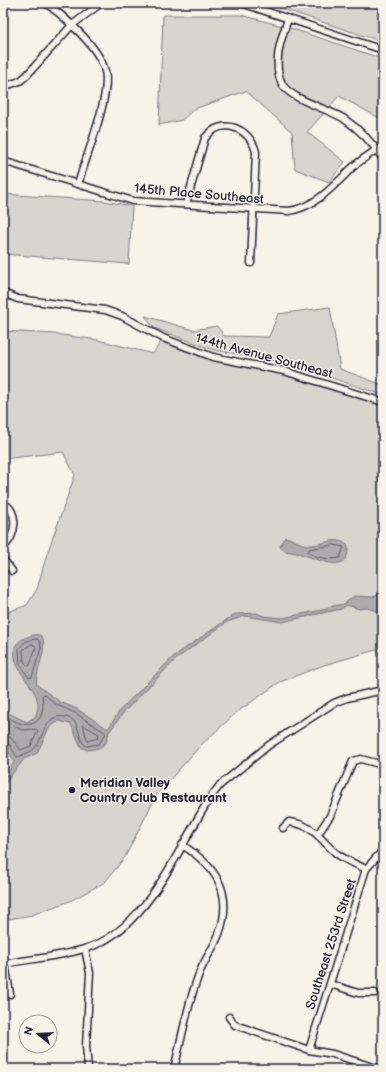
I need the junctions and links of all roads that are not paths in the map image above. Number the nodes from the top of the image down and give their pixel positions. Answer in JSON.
{"nodes":[{"id":1,"x":45,"y":3,"type":"edge"},
{"id":2,"x":241,"y":3,"type":"edge"},
{"id":3,"x":100,"y":4,"type":"dead end"},
{"id":4,"x":288,"y":19,"type":"junction"},
{"id":5,"x":72,"y":25,"type":"junction"},
{"id":6,"x":383,"y":50,"type":"edge"},
{"id":7,"x":3,"y":87,"type":"edge"},
{"id":8,"x":376,"y":149,"type":"junction"},
{"id":9,"x":383,"y":159,"type":"edge"},
{"id":10,"x":3,"y":161,"type":"edge"},
{"id":11,"x":78,"y":184,"type":"junction"},
{"id":12,"x":186,"y":204,"type":"junction"},
{"id":13,"x":254,"y":209,"type":"junction"},
{"id":14,"x":251,"y":263,"type":"dead end"},
{"id":15,"x":3,"y":293,"type":"edge"},
{"id":16,"x":383,"y":402,"type":"edge"},
{"id":17,"x":3,"y":503,"type":"edge"},
{"id":18,"x":3,"y":547,"type":"edge"},
{"id":19,"x":3,"y":559,"type":"edge"},
{"id":20,"x":12,"y":571,"type":"dead end"},
{"id":21,"x":383,"y":690,"type":"edge"},
{"id":22,"x":383,"y":765,"type":"edge"},
{"id":23,"x":283,"y":828,"type":"dead end"},
{"id":24,"x":318,"y":834,"type":"junction"},
{"id":25,"x":182,"y":845,"type":"junction"},
{"id":26,"x":383,"y":850,"type":"edge"},
{"id":27,"x":366,"y":869,"type":"junction"},
{"id":28,"x":85,"y":949,"type":"junction"},
{"id":29,"x":4,"y":964,"type":"edge"},
{"id":30,"x":330,"y":984,"type":"junction"},
{"id":31,"x":375,"y":993,"type":"dead end"},
{"id":32,"x":10,"y":994,"type":"dead end"},
{"id":33,"x":229,"y":1017,"type":"dead end"},
{"id":34,"x":308,"y":1050,"type":"junction"},
{"id":35,"x":88,"y":1069,"type":"edge"},
{"id":36,"x":174,"y":1069,"type":"edge"},
{"id":37,"x":379,"y":1069,"type":"edge"}],
"edges":[{"from":1,"to":5,"type":"street"},
{"from":2,"to":4,"type":"street"},
{"from":3,"to":5,"type":"street"},
{"from":4,"to":6,"type":"street"},
{"from":4,"to":8,"type":"street"},
{"from":5,"to":7,"type":"street"},
{"from":5,"to":11,"type":"street"},
{"from":8,"to":9,"type":"street"},
{"from":8,"to":13,"type":"street","name":"145th Place Southeast"},
{"from":10,"to":11,"type":"street","name":"145th Place Southeast"},
{"from":11,"to":12,"type":"street","name":"145th Place Southeast"},
{"from":12,"to":13,"type":"street","name":"145th Place Southeast"},
{"from":12,"to":13,"type":"street"},
{"from":13,"to":14,"type":"street"},
{"from":15,"to":16,"type":"street","name":"144th Avenue Southeast"},
{"from":17,"to":18,"type":"street"},
{"from":19,"to":20,"type":"street"},
{"from":21,"to":25,"type":"street"},
{"from":22,"to":24,"type":"street"},
{"from":23,"to":24,"type":"street"},
{"from":24,"to":27,"type":"street"},
{"from":25,"to":28,"type":"street"},
{"from":25,"to":36,"type":"street"},
{"from":26,"to":27,"type":"street","name":"Southeast 253rd Street"},
{"from":27,"to":30,"type":"street","name":"Southeast 253rd Street"},
{"from":28,"to":29,"type":"street"},
{"from":28,"to":35,"type":"street"},
{"from":29,"to":32,"type":"street"},
{"from":30,"to":31,"type":"street"},
{"from":30,"to":34,"type":"street","name":"Southeast 253rd Street"},
{"from":33,"to":34,"type":"street"},
{"from":34,"to":37,"type":"street"}]}
